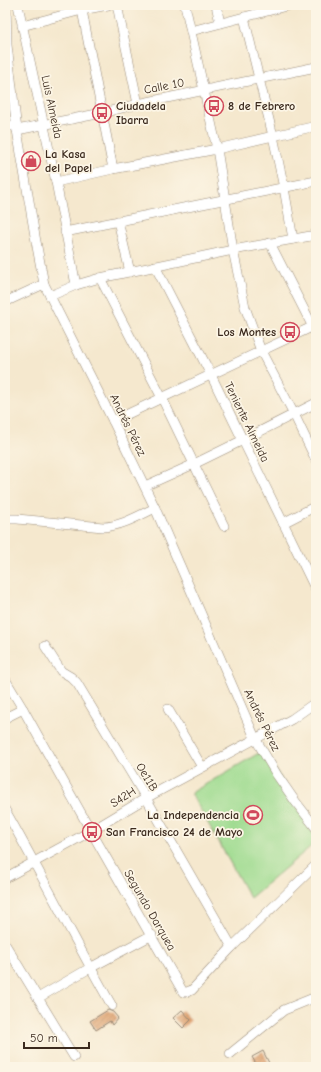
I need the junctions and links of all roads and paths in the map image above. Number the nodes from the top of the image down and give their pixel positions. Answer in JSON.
{"nodes":[{"id":1,"x":6,"y":5,"type":"edge"},
{"id":2,"x":18,"y":5,"type":"edge"},
{"id":3,"x":108,"y":5,"type":"edge"},
{"id":4,"x":116,"y":5,"type":"edge"},
{"id":5,"x":185,"y":5,"type":"edge"},
{"id":6,"x":216,"y":5,"type":"edge"},
{"id":7,"x":290,"y":5,"type":"edge"},
{"id":8,"x":82,"y":8,"type":"edge"},
{"id":9,"x":244,"y":17,"type":"junction"},
{"id":10,"x":220,"y":23,"type":"junction"},
{"id":11,"x":22,"y":26,"type":"junction"},
{"id":12,"x":191,"y":30,"type":"junction"},
{"id":13,"x":6,"y":45,"type":"edge"},
{"id":14,"x":316,"y":67,"type":"edge"},
{"id":15,"x":259,"y":79,"type":"junction"},
{"id":16,"x":204,"y":90,"type":"junction"},
{"id":17,"x":138,"y":104,"type":"junction"},
{"id":18,"x":102,"y":113,"type":"junction"},
{"id":19,"x":44,"y":125,"type":"junction"},
{"id":20,"x":316,"y":126,"type":"edge"},
{"id":21,"x":5,"y":127,"type":"edge"},
{"id":22,"x":16,"y":127,"type":"junction"},
{"id":23,"x":273,"y":136,"type":"junction"},
{"id":24,"x":216,"y":149,"type":"junction"},
{"id":25,"x":113,"y":169,"type":"junction"},
{"id":26,"x":316,"y":181,"type":"edge"},
{"id":27,"x":56,"y":182,"type":"junction"},
{"id":28,"x":284,"y":188,"type":"junction"},
{"id":29,"x":225,"y":200,"type":"junction"},
{"id":30,"x":118,"y":221,"type":"junction"},
{"id":31,"x":65,"y":232,"type":"junction"},
{"id":32,"x":316,"y":235,"type":"edge"},
{"id":33,"x":293,"y":239,"type":"junction"},
{"id":34,"x":270,"y":243,"type":"junction"},
{"id":35,"x":233,"y":250,"type":"junction"},
{"id":36,"x":155,"y":266,"type":"junction"},
{"id":37,"x":130,"y":272,"type":"junction"},
{"id":38,"x":100,"y":278,"type":"junction"},
{"id":39,"x":44,"y":284,"type":"junction"},
{"id":40,"x":76,"y":285,"type":"junction"},
{"id":41,"x":50,"y":296,"type":"junction"},
{"id":42,"x":5,"y":302,"type":"edge"},
{"id":43,"x":315,"y":328,"type":"edge"},
{"id":44,"x":261,"y":351,"type":"junction"},
{"id":45,"x":211,"y":375,"type":"junction"},
{"id":46,"x":162,"y":398,"type":"junction"},
{"id":47,"x":316,"y":403,"type":"edge"},
{"id":48,"x":294,"y":414,"type":"junction"},
{"id":49,"x":113,"y":421,"type":"junction"},
{"id":50,"x":243,"y":440,"type":"junction"},
{"id":51,"x":316,"y":460,"type":"edge"},
{"id":52,"x":194,"y":464,"type":"junction"},
{"id":53,"x":145,"y":486,"type":"junction"},
{"id":54,"x":316,"y":506,"type":"edge"},
{"id":55,"x":155,"y":508,"type":"junction"},
{"id":56,"x":5,"y":519,"type":"edge"},
{"id":57,"x":283,"y":523,"type":"junction"},
{"id":58,"x":224,"y":526,"type":"dead end"},
{"id":59,"x":314,"y":588,"type":"edge"},
{"id":60,"x":45,"y":646,"type":"dead end"},
{"id":61,"x":5,"y":679,"type":"edge"},
{"id":62,"x":316,"y":702,"type":"edge"},
{"id":63,"x":23,"y":708,"type":"junction"},
{"id":64,"x":168,"y":709,"type":"dead end"},
{"id":65,"x":5,"y":718,"type":"edge"},
{"id":66,"x":255,"y":738,"type":"junction"},
{"id":67,"x":202,"y":767,"type":"junction"},
{"id":68,"x":146,"y":798,"type":"junction"},
{"id":69,"x":5,"y":810,"type":"edge"},
{"id":70,"x":316,"y":828,"type":"edge"},
{"id":71,"x":91,"y":832,"type":"junction"},
{"id":72,"x":34,"y":862,"type":"junction"},
{"id":73,"x":316,"y":865,"type":"edge"},
{"id":74,"x":5,"y":878,"type":"edge"},
{"id":75,"x":152,"y":935,"type":"junction"},
{"id":76,"x":5,"y":944,"type":"edge"},
{"id":77,"x":232,"y":947,"type":"junction"},
{"id":78,"x":90,"y":968,"type":"junction"},
{"id":79,"x":316,"y":997,"type":"edge"},
{"id":80,"x":38,"y":998,"type":"junction"},
{"id":81,"x":112,"y":1006,"type":"dead end"},
{"id":82,"x":230,"y":1054,"type":"dead end"},
{"id":83,"x":74,"y":1057,"type":"dead end"}],
"edges":[{"from":1,"to":13,"type":"street","name":"Andrés Pérez"},
{"from":2,"to":11,"type":"street","name":"Luis Almeida"},
{"from":3,"to":8,"type":"street"},
{"from":4,"to":17,"type":"street"},
{"from":5,"to":12,"type":"street"},
{"from":6,"to":10,"type":"street"},
{"from":7,"to":9,"type":"street"},
{"from":8,"to":11,"type":"street"},
{"from":8,"to":18,"type":"street"},
{"from":9,"to":10,"type":"street"},
{"from":9,"to":15,"type":"street"},
{"from":10,"to":12,"type":"street"},
{"from":11,"to":19,"type":"street","name":"Luis Almeida"},
{"from":12,"to":16,"type":"street"},
{"from":13,"to":22,"type":"street","name":"Andrés Pérez"},
{"from":14,"to":15,"type":"street","name":"Calle 10"},
{"from":15,"to":16,"type":"street","name":"Calle 10"},
{"from":15,"to":23,"type":"street"},
{"from":16,"to":17,"type":"street","name":"Calle 10"},
{"from":16,"to":24,"type":"street"},
{"from":17,"to":18,"type":"street","name":"Calle 10"},
{"from":18,"to":19,"type":"street","name":"Calle 10"},
{"from":18,"to":25,"type":"street"},
{"from":19,"to":22,"type":"street","name":"Calle 10"},
{"from":19,"to":27,"type":"street","name":"Luis Almeida"},
{"from":20,"to":23,"type":"street"},
{"from":21,"to":22,"type":"street","name":"Calle 10"},
{"from":22,"to":39,"type":"street","name":"Andrés Pérez"},
{"from":23,"to":24,"type":"street"},
{"from":23,"to":28,"type":"street"},
{"from":24,"to":25,"type":"street"},
{"from":24,"to":29,"type":"street"},
{"from":25,"to":27,"type":"street"},
{"from":26,"to":28,"type":"street"},
{"from":27,"to":31,"type":"street","name":"Luis Almeida"},
{"from":28,"to":29,"type":"street"},
{"from":28,"to":33,"type":"street"},
{"from":29,"to":30,"type":"street"},
{"from":29,"to":35,"type":"street"},
{"from":30,"to":31,"type":"street"},
{"from":30,"to":37,"type":"street"},
{"from":31,"to":40,"type":"street","name":"Luis Almeida"},
{"from":32,"to":33,"type":"street"},
{"from":33,"to":34,"type":"street"},
{"from":34,"to":35,"type":"street"},
{"from":34,"to":43,"type":"street"},
{"from":35,"to":36,"type":"street"},
{"from":35,"to":44,"type":"street"},
{"from":36,"to":37,"type":"street"},
{"from":36,"to":45,"type":"street","name":"Teniente Almeida"},
{"from":37,"to":38,"type":"street"},
{"from":38,"to":40,"type":"street"},
{"from":38,"to":46,"type":"street"},
{"from":39,"to":41,"type":"street","name":"Andrés Pérez"},
{"from":39,"to":42,"type":"street"},
{"from":40,"to":41,"type":"street"},
{"from":41,"to":49,"type":"street","name":"Andrés Pérez"},
{"from":43,"to":44,"type":"street"},
{"from":44,"to":45,"type":"street"},
{"from":44,"to":48,"type":"street"},
{"from":45,"to":46,"type":"street"},
{"from":45,"to":50,"type":"street","name":"Teniente Almeida"},
{"from":46,"to":49,"type":"street"},
{"from":46,"to":52,"type":"street"},
{"from":47,"to":48,"type":"street"},
{"from":48,"to":50,"type":"street"},
{"from":48,"to":51,"type":"street"},
{"from":49,"to":53,"type":"street","name":"Andrés Pérez"},
{"from":50,"to":52,"type":"street"},
{"from":50,"to":57,"type":"street","name":"Teniente Almeida"},
{"from":52,"to":53,"type":"street"},
{"from":52,"to":58,"type":"street"},
{"from":53,"to":55,"type":"street","name":"Andrés Pérez"},
{"from":54,"to":57,"type":"street"},
{"from":55,"to":56,"type":"street"},
{"from":55,"to":66,"type":"street","name":"Andrés Pérez"},
{"from":57,"to":59,"type":"street","name":"Teniente Almeida"},
{"from":60,"to":68,"type":"street","name":"Oe11B"},
{"from":61,"to":63,"type":"street","name":"Segundo Darquea"},
{"from":62,"to":66,"type":"street","name":"S42H"},
{"from":63,"to":65,"type":"street"},
{"from":63,"to":71,"type":"street","name":"Segundo Darquea"},
{"from":64,"to":67,"type":"street"},
{"from":66,"to":67,"type":"street","name":"S42H"},
{"from":66,"to":70,"type":"street","name":"Andrés Pérez"},
{"from":67,"to":68,"type":"street","name":"S42H"},
{"from":68,"to":71,"type":"street","name":"S42H"},
{"from":68,"to":77,"type":"street","name":"Oe11B"},
{"from":69,"to":72,"type":"street"},
{"from":71,"to":72,"type":"street","name":"S42H"},
{"from":71,"to":75,"type":"street","name":"Segundo Darquea"},
{"from":72,"to":74,"type":"street","name":"S42H"},
{"from":72,"to":78,"type":"street"},
{"from":73,"to":77,"type":"street","name":"Segundo Darquea"},
{"from":75,"to":77,"type":"street","name":"Segundo Darquea"},
{"from":75,"to":78,"type":"street"},
{"from":76,"to":80,"type":"street"},
{"from":78,"to":80,"type":"street"},
{"from":78,"to":81,"type":"street"},
{"from":79,"to":82,"type":"street"},
{"from":80,"to":83,"type":"street"}]}
